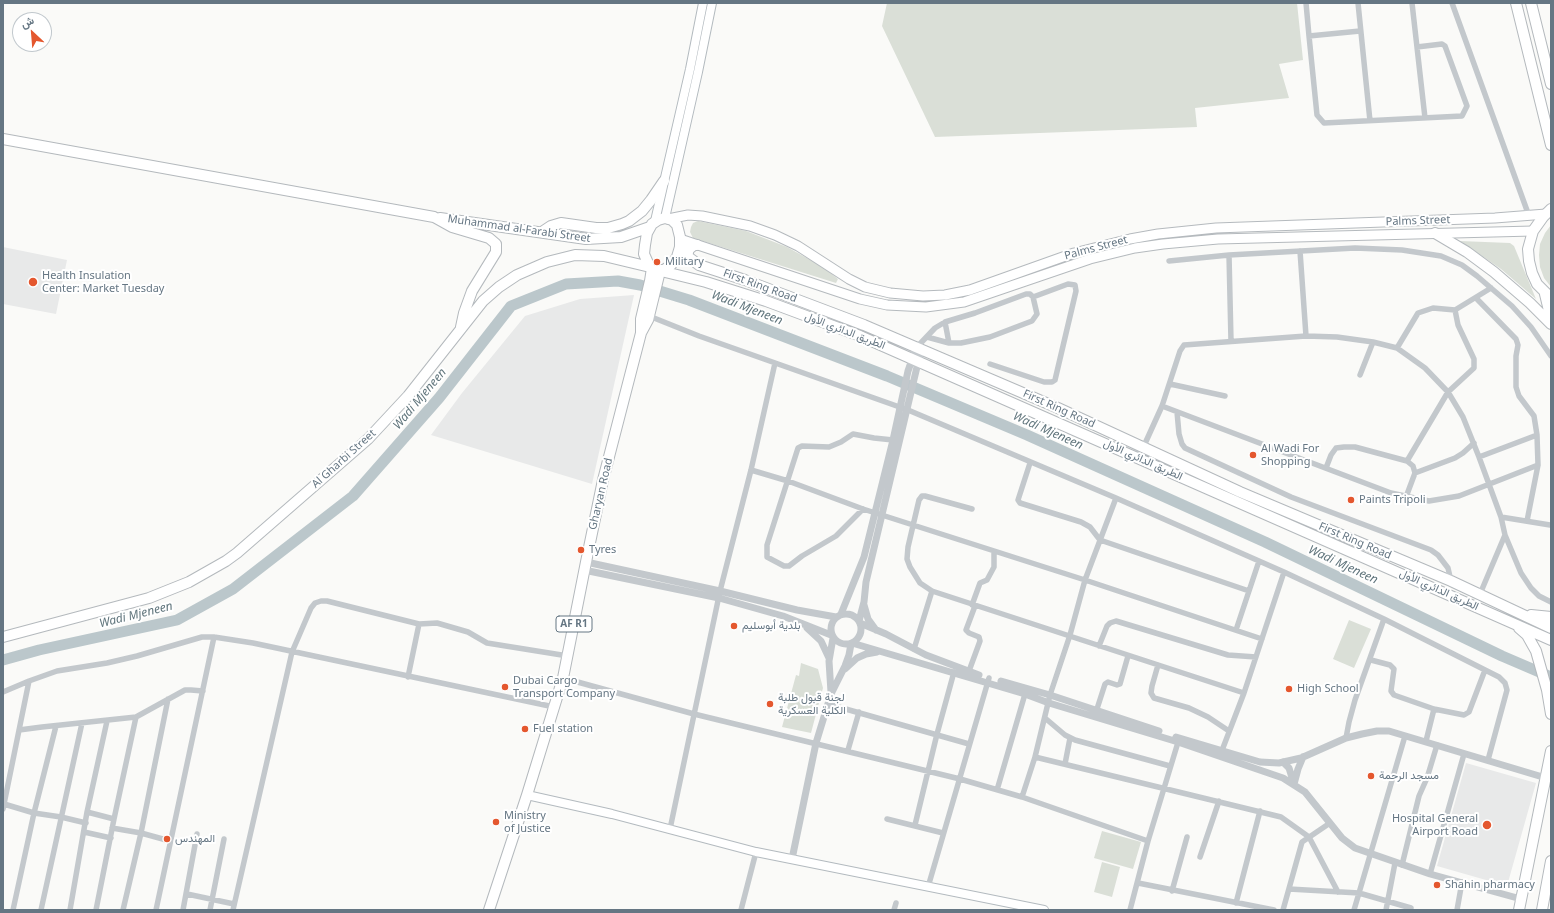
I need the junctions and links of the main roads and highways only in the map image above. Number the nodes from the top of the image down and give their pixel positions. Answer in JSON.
{"nodes":[{"id":1,"x":703,"y":3,"type":"edge"},
{"id":2,"x":712,"y":3,"type":"edge"},
{"id":3,"x":1516,"y":3,"type":"edge"},
{"id":4,"x":1531,"y":3,"type":"edge"},
{"id":5,"x":1551,"y":84,"type":"edge"},
{"id":6,"x":3,"y":139,"type":"edge"},
{"id":7,"x":1551,"y":145,"type":"edge"},
{"id":8,"x":664,"y":181,"type":"junction"},
{"id":9,"x":1550,"y":210,"type":"edge"},
{"id":10,"x":434,"y":217,"type":"junction"},
{"id":11,"x":667,"y":219,"type":"junction"},
{"id":12,"x":652,"y":224,"type":"junction"},
{"id":13,"x":1533,"y":231,"type":"junction"},
{"id":14,"x":542,"y":232,"type":"junction"},
{"id":15,"x":1434,"y":233,"type":"junction"},
{"id":16,"x":680,"y":241,"type":"junction"},
{"id":17,"x":697,"y":245,"type":"junction"},
{"id":18,"x":687,"y":256,"type":"junction"},
{"id":19,"x":655,"y":273,"type":"junction"},
{"id":20,"x":1548,"y":296,"type":"edge"},
{"id":21,"x":649,"y":301,"type":"junction"},
{"id":22,"x":1551,"y":319,"type":"edge"},
{"id":23,"x":1551,"y":324,"type":"edge"},
{"id":24,"x":460,"y":329,"type":"junction"},
{"id":25,"x":641,"y":333,"type":"junction"},
{"id":26,"x":1518,"y":613,"type":"junction"},
{"id":27,"x":1551,"y":617,"type":"edge"},
{"id":28,"x":1513,"y":622,"type":"junction"},
{"id":29,"x":1551,"y":628,"type":"edge"},
{"id":30,"x":3,"y":637,"type":"edge"},
{"id":31,"x":1551,"y":640,"type":"edge"},
{"id":32,"x":1551,"y":714,"type":"edge"},
{"id":33,"x":1551,"y":751,"type":"edge"},
{"id":34,"x":527,"y":795,"type":"junction"},
{"id":35,"x":1551,"y":861,"type":"edge"},
{"id":36,"x":489,"y":910,"type":"edge"},
{"id":37,"x":1044,"y":910,"type":"edge"},
{"id":38,"x":1519,"y":910,"type":"edge"},
{"id":39,"x":1542,"y":910,"type":"edge"}],
"edges":[{"from":1,"to":8,"type":"main road"},
{"from":2,"to":11,"type":"main road"},
{"from":3,"to":7,"type":"highway"},
{"from":4,"to":5,"type":"highway"},
{"from":6,"to":10,"type":"highway","name":"Muhammad al-Farabi Street"},
{"from":8,"to":12,"type":"main road"},
{"from":8,"to":14,"type":"highway"},
{"from":9,"to":11,"type":"main road","name":"Palms Street"},
{"from":9,"to":13,"type":"highway"},
{"from":10,"to":14,"type":"highway","name":"Muhammad al-Farabi Street"},
{"from":10,"to":24,"type":"highway"},
{"from":11,"to":12,"type":"highway"},
{"from":11,"to":16,"type":"highway"},
{"from":12,"to":14,"type":"highway","name":"Muhammad al-Farabi Street"},
{"from":12,"to":19,"type":"highway"},
{"from":13,"to":15,"type":"main road"},
{"from":13,"to":20,"type":"highway"},
{"from":15,"to":17,"type":"main road"},
{"from":15,"to":23,"type":"highway"},
{"from":16,"to":17,"type":"main road"},
{"from":16,"to":18,"type":"highway"},
{"from":16,"to":19,"type":"highway"},
{"from":17,"to":18,"type":"highway"},
{"from":18,"to":26,"type":"highway","name":"First Ring Road"},
{"from":19,"to":21,"type":"highway","name":"Gharyan Road"},
{"from":19,"to":24,"type":"highway","name":"Al Gharbi Street"},
{"from":19,"to":28,"type":"highway","name":"الطريق الدائري الأول"},
{"from":20,"to":22,"type":"highway"},
{"from":21,"to":25,"type":"highway","name":"Gharyan Road"},
{"from":21,"to":25,"type":"highway","name":"Gharyan Road"},
{"from":24,"to":30,"type":"highway","name":"Al Gharbi Street"},
{"from":25,"to":34,"type":"highway","name":"Gharyan Road","number":"AF R1"},
{"from":26,"to":27,"type":"highway"},
{"from":26,"to":29,"type":"highway","name":"First Ring Road"},
{"from":28,"to":31,"type":"highway","name":"الطريق الدائري الأول"},
{"from":28,"to":32,"type":"highway"},
{"from":33,"to":38,"type":"highway"},
{"from":34,"to":36,"type":"highway","name":"Gharyan Road","number":"AF R1"},
{"from":34,"to":37,"type":"main road"},
{"from":35,"to":39,"type":"highway"}]}
